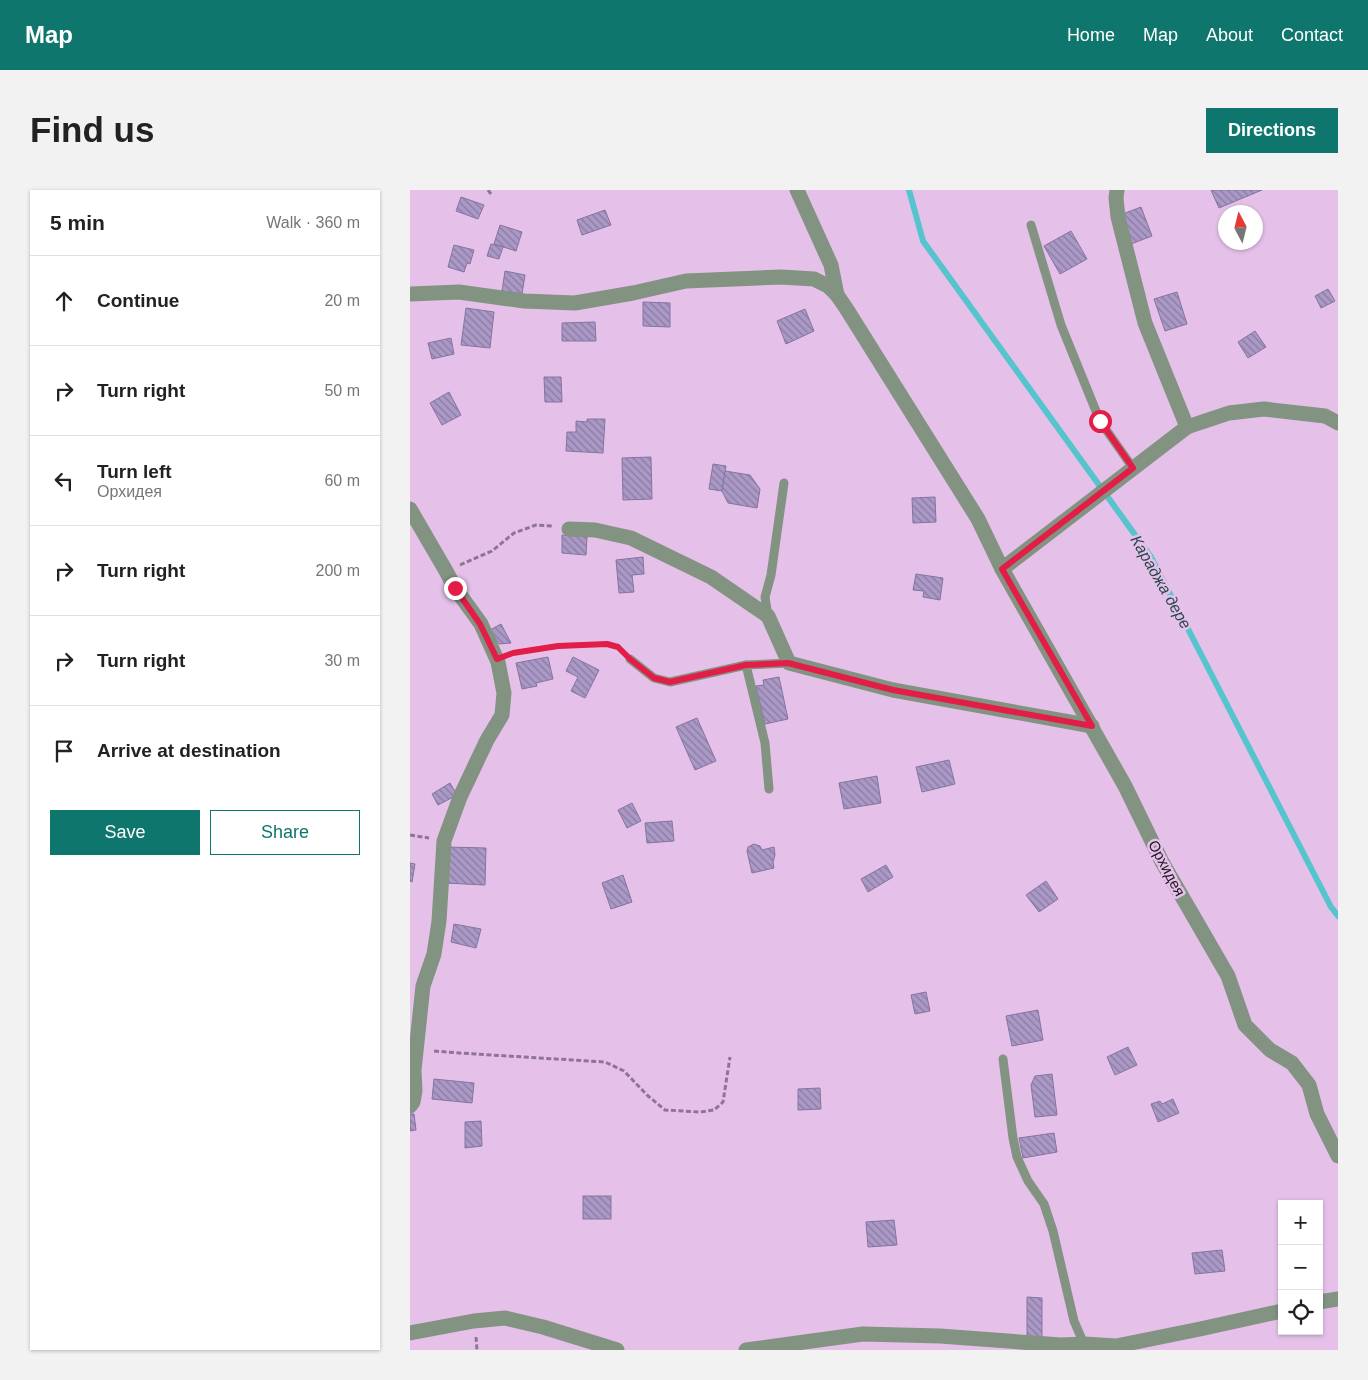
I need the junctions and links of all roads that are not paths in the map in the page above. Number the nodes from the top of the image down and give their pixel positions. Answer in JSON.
{"nodes":[{"id":1,"x":797,"y":190,"type":"edge"},
{"id":2,"x":1117,"y":190,"type":"edge"},
{"id":3,"x":1031,"y":225,"type":"dead end"},
{"id":4,"x":410,"y":294,"type":"edge"},
{"id":5,"x":837,"y":296,"type":"junction"},
{"id":6,"x":1338,"y":423,"type":"edge"},
{"id":7,"x":1187,"y":427,"type":"junction"},
{"id":8,"x":1133,"y":468,"type":"junction"},
{"id":9,"x":784,"y":483,"type":"dead end"},
{"id":10,"x":410,"y":509,"type":"edge"},
{"id":11,"x":569,"y":529,"type":"road end"},
{"id":12,"x":1002,"y":569,"type":"junction"},
{"id":13,"x":768,"y":616,"type":"junction"},
{"id":14,"x":630,"y":659,"type":"road end"},
{"id":15,"x":788,"y":663,"type":"junction"},
{"id":16,"x":746,"y":665,"type":"junction"},
{"id":17,"x":1092,"y":726,"type":"junction"},
{"id":18,"x":769,"y":788,"type":"dead end"},
{"id":19,"x":1003,"y":1059,"type":"dead end"},
{"id":20,"x":410,"y":1106,"type":"edge"},
{"id":21,"x":1338,"y":1156,"type":"edge"},
{"id":22,"x":1338,"y":1299,"type":"edge"},
{"id":23,"x":1323,"y":1301,"type":"edge"},
{"id":24,"x":1278,"y":1312,"type":"edge"},
{"id":25,"x":410,"y":1333,"type":"edge"},
{"id":26,"x":1084,"y":1344,"type":"junction"},
{"id":27,"x":1114,"y":1348,"type":"edge"},
{"id":28,"x":617,"y":1350,"type":"edge"},
{"id":29,"x":746,"y":1350,"type":"edge"}],
"edges":[{"from":1,"to":5,"type":"street"},
{"from":2,"to":7,"type":"street"},
{"from":3,"to":8,"type":"lane"},
{"from":4,"to":5,"type":"street"},
{"from":5,"to":12,"type":"street","name":"Орхидея"},
{"from":6,"to":7,"type":"street"},
{"from":7,"to":8,"type":"street"},
{"from":8,"to":12,"type":"street"},
{"from":9,"to":13,"type":"lane"},
{"from":10,"to":20,"type":"street"},
{"from":11,"to":13,"type":"street"},
{"from":12,"to":17,"type":"street","name":"Орхидея"},
{"from":13,"to":15,"type":"street"},
{"from":14,"to":16,"type":"lane"},
{"from":15,"to":16,"type":"lane"},
{"from":15,"to":17,"type":"street"},
{"from":16,"to":18,"type":"lane"},
{"from":17,"to":21,"type":"street","name":"Орхидея"},
{"from":19,"to":26,"type":"lane"},
{"from":22,"to":23,"type":"street"},
{"from":24,"to":27,"type":"street"},
{"from":25,"to":28,"type":"street"},
{"from":26,"to":27,"type":"street"},
{"from":26,"to":29,"type":"street"}]}
